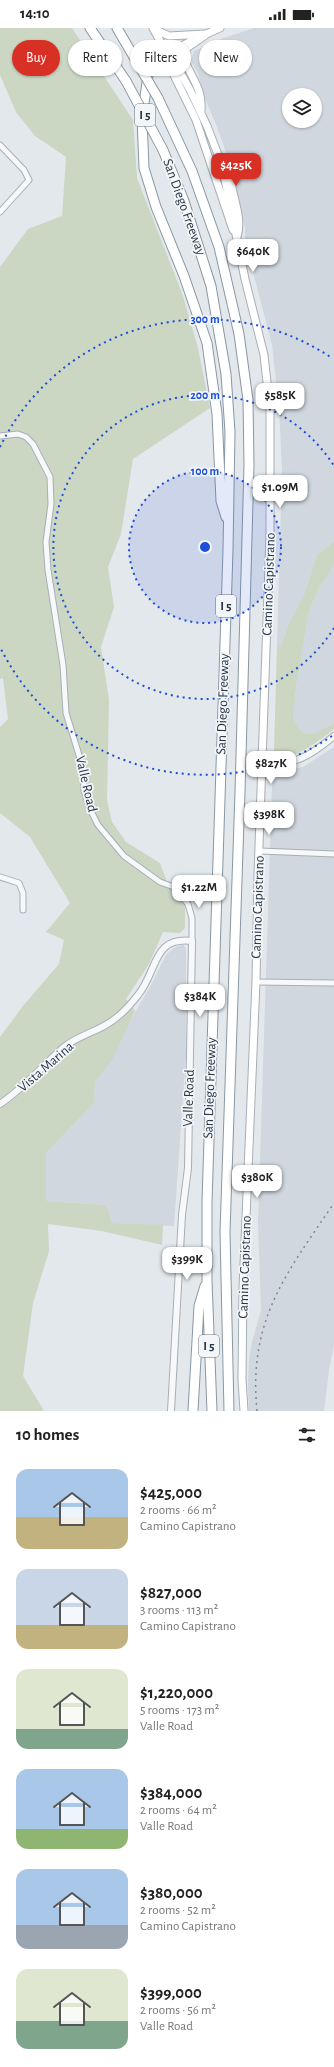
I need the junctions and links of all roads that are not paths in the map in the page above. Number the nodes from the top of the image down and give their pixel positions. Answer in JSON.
{"nodes":[{"id":1,"x":90,"y":28,"type":"edge"},
{"id":2,"x":117,"y":28,"type":"edge"},
{"id":3,"x":153,"y":28,"type":"edge"},
{"id":4,"x":220,"y":28,"type":"edge"},
{"id":5,"x":207,"y":34,"type":"junction"},
{"id":6,"x":159,"y":40,"type":"edge"},
{"id":7,"x":191,"y":42,"type":"edge"},
{"id":8,"x":148,"y":76,"type":"edge"},
{"id":9,"x":174,"y":76,"type":"edge"},
{"id":10,"x":182,"y":76,"type":"edge"},
{"id":11,"x":201,"y":114,"type":"junction"},
{"id":12,"x":196,"y":120,"type":"junction"},
{"id":13,"x":0,"y":145,"type":"edge"},
{"id":14,"x":233,"y":161,"type":"dead end"},
{"id":15,"x":222,"y":165,"type":"junction"},
{"id":16,"x":0,"y":212,"type":"edge"},
{"id":17,"x":230,"y":225,"type":"junction"},
{"id":18,"x":236,"y":239,"type":"junction"},
{"id":19,"x":0,"y":436,"type":"edge"},
{"id":20,"x":228,"y":522,"type":"junction"},
{"id":21,"x":334,"y":736,"type":"edge"},
{"id":22,"x":263,"y":765,"type":"junction"},
{"id":23,"x":260,"y":852,"type":"junction"},
{"id":24,"x":334,"y":854,"type":"edge"},
{"id":25,"x":0,"y":877,"type":"edge"},
{"id":26,"x":23,"y":910,"type":"dead end"},
{"id":27,"x":192,"y":941,"type":"junction"},
{"id":28,"x":256,"y":982,"type":"junction"},
{"id":29,"x":334,"y":983,"type":"edge"},
{"id":30,"x":0,"y":1104,"type":"edge"},
{"id":31,"x":207,"y":1281,"type":"junction"},
{"id":32,"x":172,"y":1411,"type":"edge"},
{"id":33,"x":193,"y":1411,"type":"edge"},
{"id":34,"x":212,"y":1411,"type":"edge"},
{"id":35,"x":229,"y":1411,"type":"edge"},
{"id":36,"x":244,"y":1411,"type":"edge"}],
"edges":[{"from":1,"to":20,"type":"highway","name":"San Diego Freeway","number":"I 5","bridge":true},
{"from":2,"to":35,"type":"highway","name":"San Diego Freeway","number":"I 5","bridge":true},
{"from":3,"to":5,"type":"main road"},
{"from":3,"to":6,"type":"main road","name":"Camino Capistrano"},
{"from":4,"to":5,"type":"main road"},
{"from":5,"to":7,"type":"main road"},
{"from":5,"to":11,"type":"main road"},
{"from":8,"to":20,"type":"highway"},
{"from":9,"to":12,"type":"main road","name":"Camino Capistrano"},
{"from":10,"to":11,"type":"main road","name":"Camino Capistrano"},
{"from":11,"to":15,"type":"main road","name":"Camino Capistrano"},
{"from":12,"to":15,"type":"main road"},
{"from":12,"to":17,"type":"main road","name":"Camino Capistrano"},
{"from":13,"to":16,"type":"street"},
{"from":14,"to":18,"type":"main road"},
{"from":15,"to":17,"type":"main road"},
{"from":15,"to":18,"type":"main road","name":"Camino Capistrano"},
{"from":17,"to":18,"type":"main road","name":"Camino Capistrano"},
{"from":18,"to":22,"type":"main road","name":"Camino Capistrano"},
{"from":19,"to":27,"type":"street","name":"Valle Road"},
{"from":20,"to":31,"type":"highway","name":"San Diego Freeway","number":"I 5"},
{"from":21,"to":22,"type":"street"},
{"from":22,"to":23,"type":"main road","name":"Camino Capistrano"},
{"from":23,"to":24,"type":"street"},
{"from":23,"to":28,"type":"main road","name":"Camino Capistrano"},
{"from":25,"to":26,"type":"street"},
{"from":27,"to":30,"type":"street","name":"Vista Marina"},
{"from":27,"to":32,"type":"street","name":"Valle Road"},
{"from":28,"to":29,"type":"street"},
{"from":28,"to":36,"type":"main road","name":"Camino Capistrano"},
{"from":31,"to":33,"type":"highway"},
{"from":31,"to":34,"type":"highway","name":"San Diego Freeway","number":"I 5"}]}
